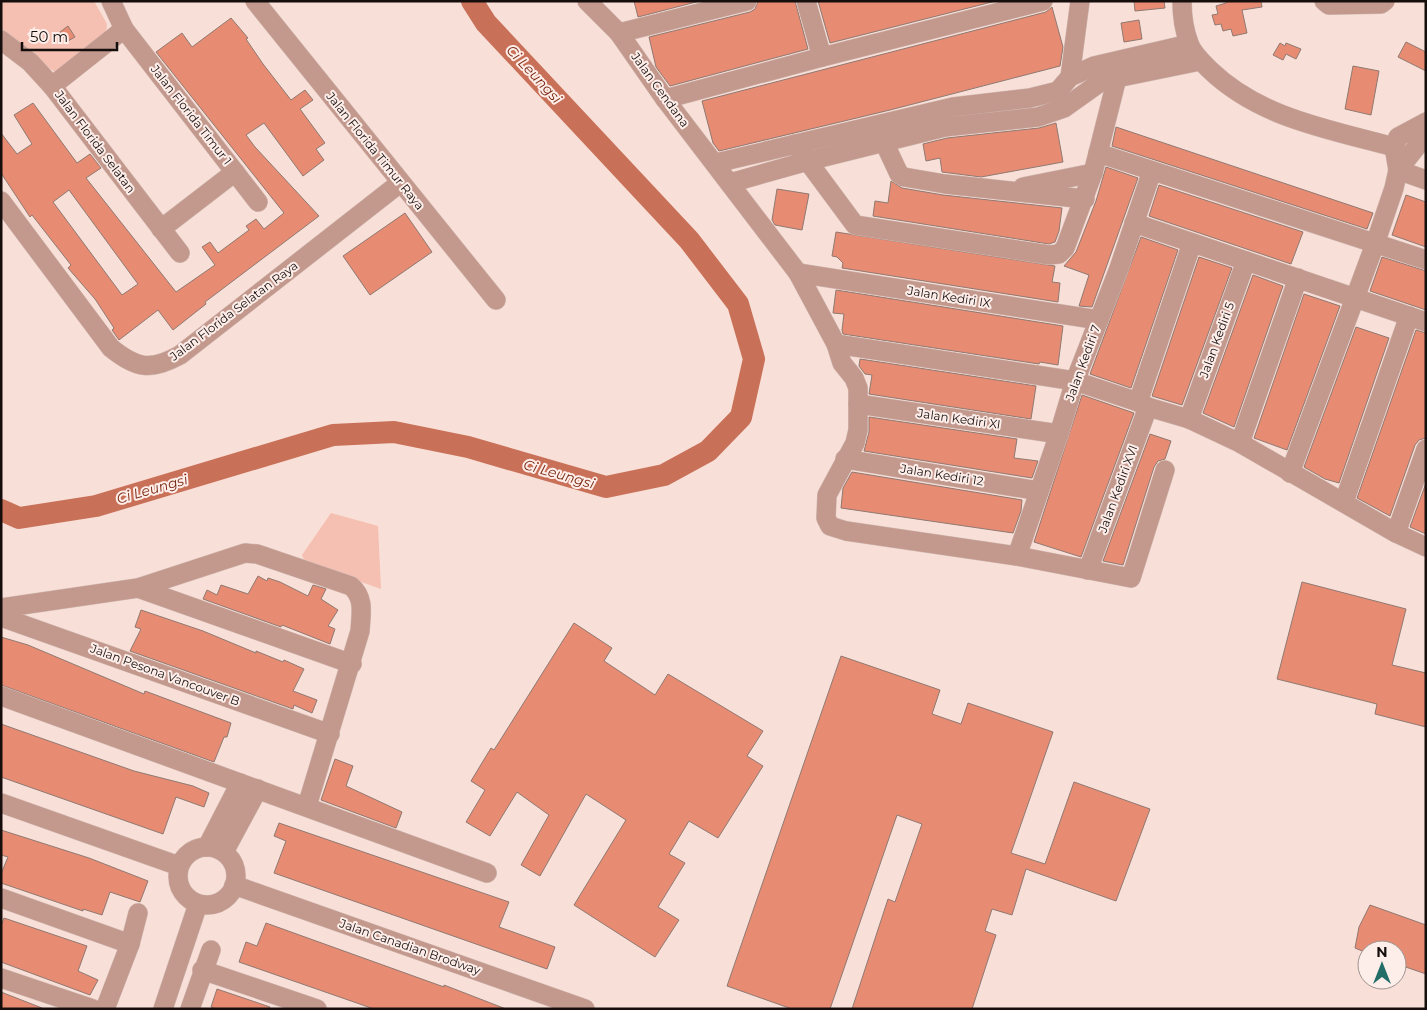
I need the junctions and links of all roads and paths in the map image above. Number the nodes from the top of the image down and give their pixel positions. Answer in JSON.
{"nodes":[{"id":1,"x":111,"y":1,"type":"edge"},
{"id":2,"x":255,"y":1,"type":"edge"},
{"id":3,"x":587,"y":1,"type":"edge"},
{"id":4,"x":747,"y":1,"type":"edge"},
{"id":5,"x":806,"y":1,"type":"edge"},
{"id":6,"x":1043,"y":1,"type":"edge"},
{"id":7,"x":1080,"y":1,"type":"edge"},
{"id":8,"x":1182,"y":1,"type":"edge"},
{"id":9,"x":1324,"y":1,"type":"edge"},
{"id":10,"x":1385,"y":1,"type":"edge"},
{"id":11,"x":124,"y":29,"type":"junction"},
{"id":12,"x":619,"y":33,"type":"junction"},
{"id":13,"x":1,"y":40,"type":"edge"},
{"id":14,"x":1189,"y":44,"type":"junction"},
{"id":15,"x":822,"y":57,"type":"junction"},
{"id":16,"x":1200,"y":61,"type":"junction"},
{"id":17,"x":1070,"y":77,"type":"junction"},
{"id":18,"x":1117,"y":78,"type":"junction"},
{"id":19,"x":52,"y":86,"type":"junction"},
{"id":20,"x":665,"y":100,"type":"junction"},
{"id":21,"x":1426,"y":122,"type":"edge"},
{"id":22,"x":1426,"y":135,"type":"edge"},
{"id":23,"x":884,"y":142,"type":"junction"},
{"id":24,"x":795,"y":144,"type":"junction"},
{"id":25,"x":1394,"y":146,"type":"junction"},
{"id":26,"x":1098,"y":153,"type":"junction"},
{"id":27,"x":808,"y":161,"type":"junction"},
{"id":28,"x":716,"y":163,"type":"junction"},
{"id":29,"x":1398,"y":170,"type":"junction"},
{"id":30,"x":1152,"y":171,"type":"junction"},
{"id":31,"x":235,"y":172,"type":"junction"},
{"id":32,"x":1093,"y":173,"type":"junction"},
{"id":33,"x":1426,"y":180,"type":"edge"},
{"id":34,"x":400,"y":183,"type":"junction"},
{"id":35,"x":730,"y":183,"type":"junction"},
{"id":36,"x":1014,"y":190,"type":"junction"},
{"id":37,"x":1085,"y":199,"type":"junction"},
{"id":38,"x":1,"y":201,"type":"edge"},
{"id":39,"x":258,"y":202,"type":"dead end"},
{"id":40,"x":1134,"y":223,"type":"junction"},
{"id":41,"x":162,"y":229,"type":"junction"},
{"id":42,"x":1192,"y":242,"type":"junction"},
{"id":43,"x":1374,"y":244,"type":"junction"},
{"id":44,"x":180,"y":253,"type":"dead end"},
{"id":45,"x":1426,"y":260,"type":"edge"},
{"id":46,"x":1246,"y":261,"type":"junction"},
{"id":47,"x":798,"y":273,"type":"junction"},
{"id":48,"x":1298,"y":278,"type":"junction"},
{"id":49,"x":1353,"y":297,"type":"junction"},
{"id":50,"x":496,"y":300,"type":"dead end"},
{"id":51,"x":1417,"y":319,"type":"edge"},
{"id":52,"x":1099,"y":320,"type":"junction"},
{"id":53,"x":836,"y":344,"type":"junction"},
{"id":54,"x":1075,"y":381,"type":"junction"},
{"id":55,"x":858,"y":404,"type":"junction"},
{"id":56,"x":1143,"y":405,"type":"junction"},
{"id":57,"x":1189,"y":419,"type":"junction"},
{"id":58,"x":1059,"y":434,"type":"junction"},
{"id":59,"x":1240,"y":443,"type":"junction"},
{"id":60,"x":1426,"y":449,"type":"edge"},
{"id":61,"x":845,"y":460,"type":"junction"},
{"id":62,"x":1165,"y":470,"type":"dead end"},
{"id":63,"x":1290,"y":473,"type":"junction"},
{"id":64,"x":1039,"y":491,"type":"junction"},
{"id":65,"x":1344,"y":502,"type":"junction"},
{"id":66,"x":1396,"y":533,"type":"junction"},
{"id":67,"x":1426,"y":547,"type":"edge"},
{"id":68,"x":1017,"y":556,"type":"junction"},
{"id":69,"x":1088,"y":570,"type":"junction"},
{"id":70,"x":138,"y":588,"type":"junction"},
{"id":71,"x":1,"y":608,"type":"edge"},
{"id":72,"x":1,"y":617,"type":"edge"},
{"id":73,"x":352,"y":664,"type":"junction"},
{"id":74,"x":1,"y":696,"type":"edge"},
{"id":75,"x":330,"y":734,"type":"junction"},
{"id":76,"x":240,"y":783,"type":"junction"},
{"id":77,"x":258,"y":789,"type":"junction"},
{"id":78,"x":1,"y":803,"type":"edge"},
{"id":79,"x":307,"y":806,"type":"junction"},
{"id":80,"x":216,"y":850,"type":"junction"},
{"id":81,"x":179,"y":866,"type":"junction"},
{"id":82,"x":488,"y":872,"type":"dead end"},
{"id":83,"x":234,"y":885,"type":"junction"},
{"id":84,"x":1,"y":898,"type":"edge"},
{"id":85,"x":198,"y":904,"type":"junction"},
{"id":86,"x":138,"y":914,"type":"dead end"},
{"id":87,"x":130,"y":944,"type":"junction"},
{"id":88,"x":211,"y":950,"type":"dead end"},
{"id":89,"x":202,"y":970,"type":"junction"},
{"id":90,"x":1,"y":978,"type":"edge"},
{"id":91,"x":93,"y":1009,"type":"edge"},
{"id":92,"x":105,"y":1009,"type":"edge"},
{"id":93,"x":162,"y":1009,"type":"edge"},
{"id":94,"x":190,"y":1009,"type":"edge"},
{"id":95,"x":318,"y":1009,"type":"edge"},
{"id":96,"x":585,"y":1009,"type":"edge"}],
"edges":[{"from":1,"to":11,"type":"street","name":"Jalan Florida Timur 1"},
{"from":2,"to":34,"type":"street","name":"Jalan Florida Timur Raya"},
{"from":3,"to":12,"type":"street","name":"Jalan Cendana"},
{"from":4,"to":12,"type":"street"},
{"from":5,"to":15,"type":"street"},
{"from":6,"to":15,"type":"street"},
{"from":7,"to":17,"type":"street"},
{"from":8,"to":14,"type":"street"},
{"from":9,"to":10,"type":"street"},
{"from":11,"to":19,"type":"street"},
{"from":11,"to":31,"type":"street","name":"Jalan Florida Timur 1"},
{"from":12,"to":20,"type":"street","name":"Jalan Cendana"},
{"from":13,"to":19,"type":"street","name":"Jalan Florida Selatan"},
{"from":14,"to":16,"type":"street"},
{"from":14,"to":17,"type":"street"},
{"from":15,"to":20,"type":"street"},
{"from":16,"to":18,"type":"street"},
{"from":16,"to":25,"type":"street"},
{"from":17,"to":24,"type":"street"},
{"from":18,"to":23,"type":"street"},
{"from":18,"to":26,"type":"street"},
{"from":19,"to":41,"type":"street","name":"Jalan Florida Selatan"},
{"from":20,"to":28,"type":"street","name":"Jalan Cendana"},
{"from":21,"to":25,"type":"street"},
{"from":22,"to":29,"type":"street"},
{"from":23,"to":27,"type":"street"},
{"from":23,"to":36,"type":"street"},
{"from":24,"to":27,"type":"street"},
{"from":24,"to":28,"type":"street"},
{"from":25,"to":29,"type":"street"},
{"from":26,"to":30,"type":"street"},
{"from":26,"to":32,"type":"street"},
{"from":27,"to":35,"type":"street"},
{"from":27,"to":37,"type":"street"},
{"from":28,"to":35,"type":"street","name":"Jalan Cendana"},
{"from":29,"to":33,"type":"street"},
{"from":29,"to":43,"type":"street"},
{"from":30,"to":40,"type":"street","name":"Jalan Kediri 7"},
{"from":30,"to":43,"type":"street"},
{"from":31,"to":39,"type":"street","name":"Jalan Florida Timur 1"},
{"from":31,"to":41,"type":"street"},
{"from":32,"to":36,"type":"street"},
{"from":32,"to":37,"type":"street"},
{"from":34,"to":38,"type":"street","name":"Jalan Florida Selatan Raya"},
{"from":34,"to":50,"type":"street","name":"Jalan Florida Timur Raya"},
{"from":35,"to":47,"type":"street","name":"Jalan Cendana"},
{"from":36,"to":37,"type":"street"},
{"from":40,"to":42,"type":"street"},
{"from":40,"to":52,"type":"street","name":"Jalan Kediri 7"},
{"from":41,"to":44,"type":"street","name":"Jalan Florida Selatan"},
{"from":42,"to":46,"type":"street"},
{"from":42,"to":56,"type":"street","name":"Jalan Kediri XVI"},
{"from":43,"to":45,"type":"street"},
{"from":43,"to":49,"type":"street"},
{"from":46,"to":48,"type":"street"},
{"from":46,"to":57,"type":"street","name":"Jalan Kediri 5"},
{"from":47,"to":52,"type":"street","name":"Jalan Kediri IX"},
{"from":47,"to":53,"type":"street","name":"Jalan Cendana"},
{"from":48,"to":49,"type":"street"},
{"from":48,"to":59,"type":"street"},
{"from":49,"to":51,"type":"street"},
{"from":49,"to":63,"type":"street"},
{"from":51,"to":65,"type":"street"},
{"from":52,"to":54,"type":"street","name":"Jalan Kediri 7"},
{"from":53,"to":54,"type":"street"},
{"from":53,"to":55,"type":"street","name":"Jalan Cendana"},
{"from":54,"to":56,"type":"street"},
{"from":54,"to":58,"type":"street","name":"Jalan Kediri 7"},
{"from":55,"to":58,"type":"street","name":"Jalan Kediri XI"},
{"from":55,"to":61,"type":"street","name":"Jalan Cendana"},
{"from":56,"to":57,"type":"street"},
{"from":56,"to":69,"type":"street","name":"Jalan Kediri XVI"},
{"from":57,"to":59,"type":"street"},
{"from":58,"to":64,"type":"street","name":"Jalan Kediri 7"},
{"from":59,"to":63,"type":"street"},
{"from":60,"to":66,"type":"street"},
{"from":61,"to":64,"type":"street","name":"Jalan Kediri 12"},
{"from":61,"to":68,"type":"street","name":"Jalan Cendana"},
{"from":62,"to":69,"type":"street"},
{"from":63,"to":65,"type":"street"},
{"from":64,"to":68,"type":"street","name":"Jalan Kediri 7"},
{"from":65,"to":66,"type":"street"},
{"from":66,"to":67,"type":"street"},
{"from":68,"to":69,"type":"street"},
{"from":70,"to":71,"type":"street"},
{"from":70,"to":73,"type":"street"},
{"from":70,"to":73,"type":"street"},
{"from":72,"to":75,"type":"street","name":"Jalan Pesona Vancouver B"},
{"from":73,"to":75,"type":"street"},
{"from":74,"to":76,"type":"street"},
{"from":75,"to":79,"type":"street"},
{"from":76,"to":77,"type":"street"},
{"from":76,"to":80,"type":"street"},
{"from":77,"to":79,"type":"street"},
{"from":77,"to":80,"type":"street"},
{"from":78,"to":81,"type":"street"},
{"from":79,"to":82,"type":"street"},
{"from":80,"to":81,"type":"street"},
{"from":80,"to":83,"type":"street"},
{"from":81,"to":85,"type":"street"},
{"from":83,"to":85,"type":"street"},
{"from":83,"to":96,"type":"street","name":"Jalan Canadian Brodway"},
{"from":84,"to":87,"type":"street"},
{"from":85,"to":93,"type":"street"},
{"from":86,"to":87,"type":"street"},
{"from":87,"to":92,"type":"street"},
{"from":88,"to":89,"type":"street"},
{"from":89,"to":94,"type":"street"},
{"from":89,"to":95,"type":"street"},
{"from":90,"to":91,"type":"street"}]}
